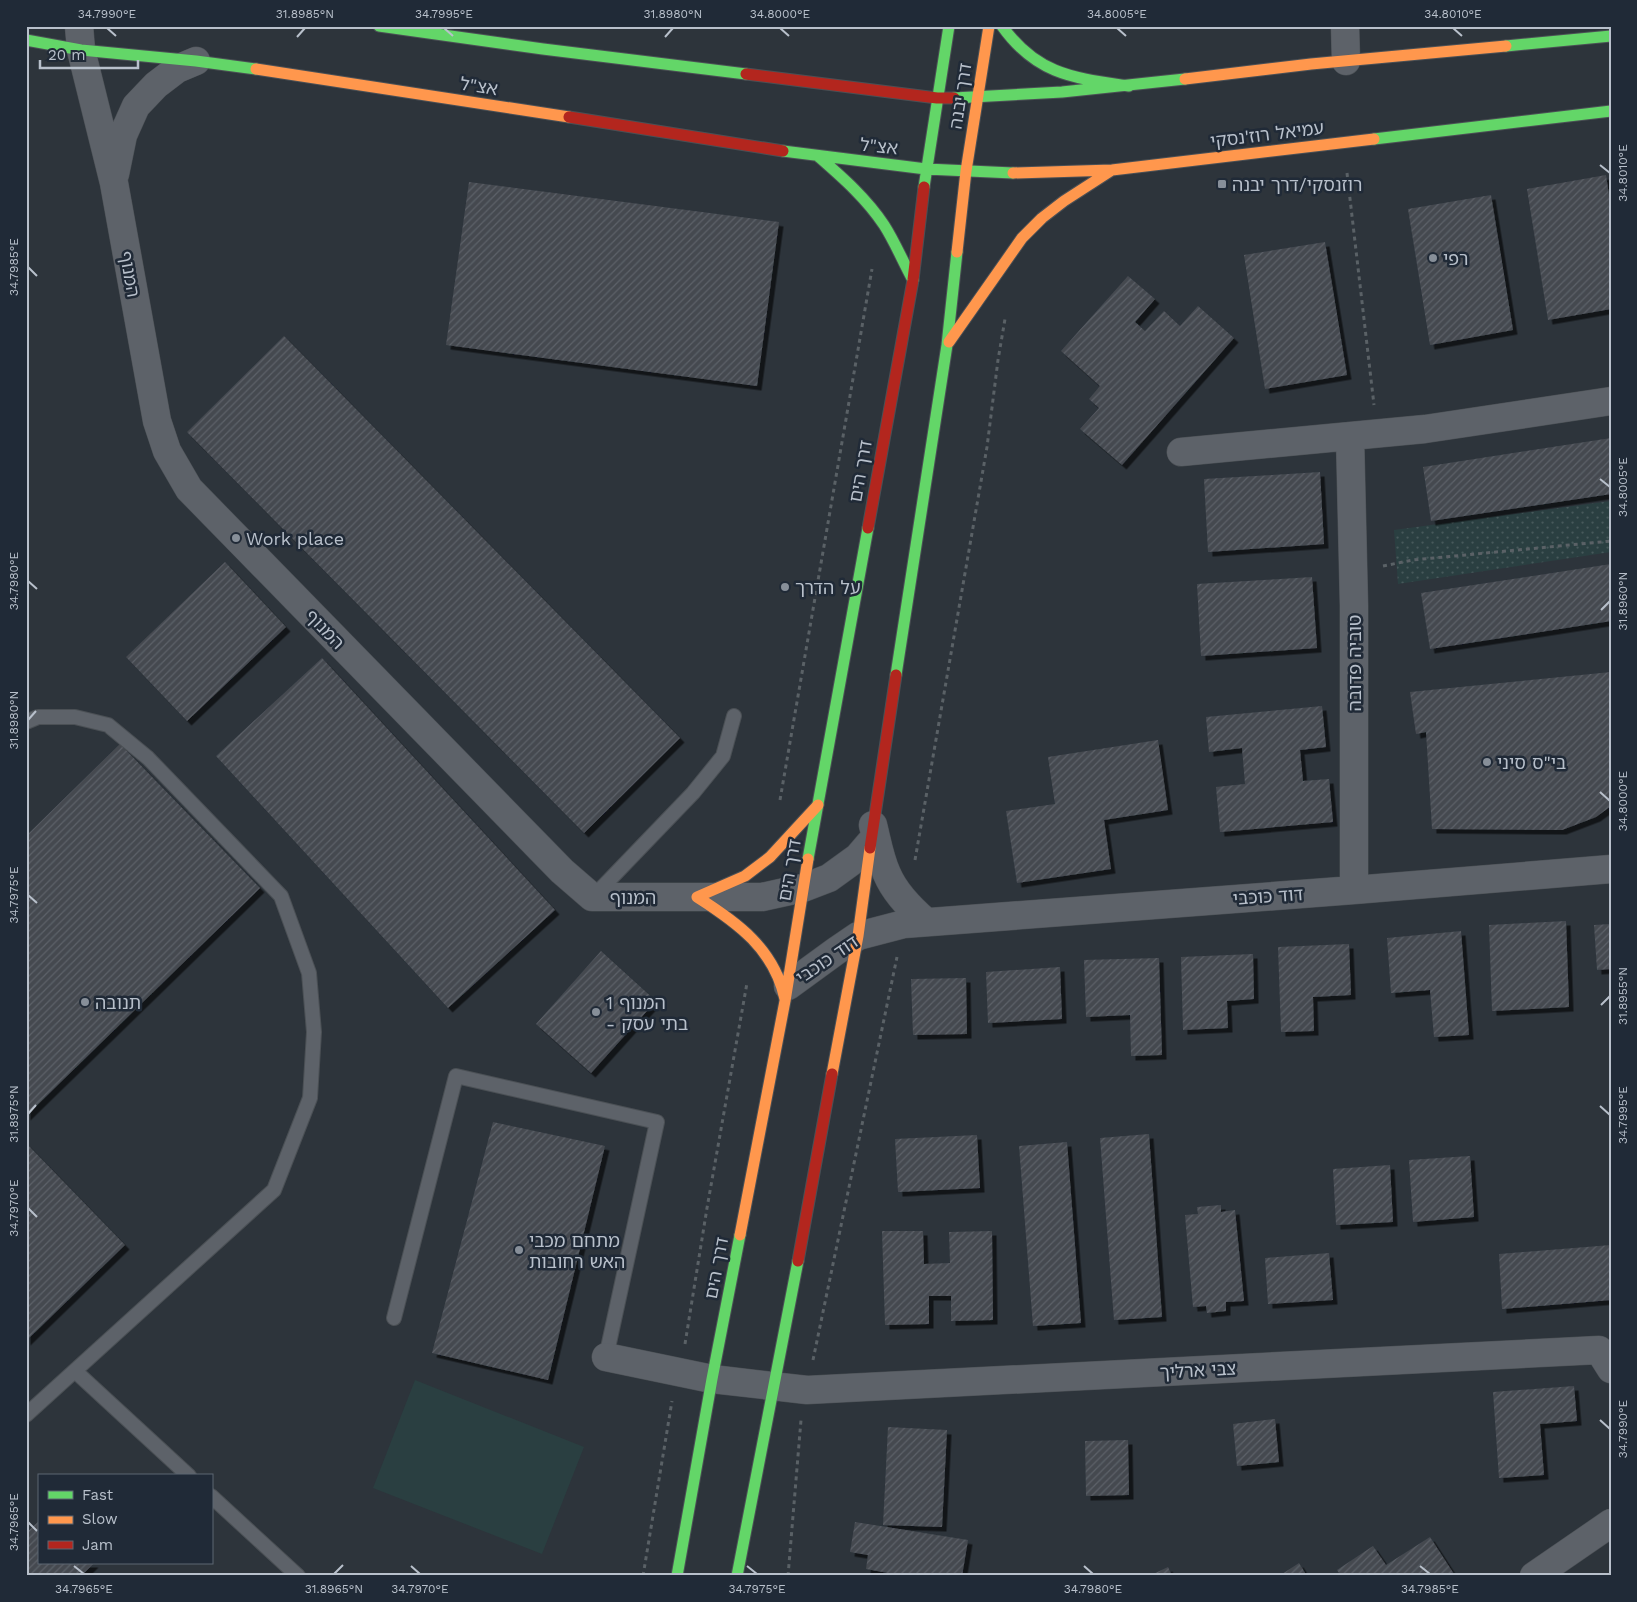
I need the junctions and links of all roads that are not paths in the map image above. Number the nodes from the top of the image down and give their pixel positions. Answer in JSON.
{"nodes":[{"id":1,"x":380,"y":26,"type":"edge"},
{"id":2,"x":949,"y":26,"type":"edge"},
{"id":3,"x":989,"y":26,"type":"edge"},
{"id":4,"x":1002,"y":26,"type":"edge"},
{"id":5,"x":1345,"y":26,"type":"edge"},
{"id":6,"x":1611,"y":36,"type":"edge"},
{"id":7,"x":80,"y":38,"type":"edge"},
{"id":8,"x":26,"y":40,"type":"edge"},
{"id":9,"x":1346,"y":60,"type":"junction"},
{"id":10,"x":196,"y":61,"type":"junction"},
{"id":11,"x":1129,"y":86,"type":"junction"},
{"id":12,"x":977,"y":97,"type":"junction"},
{"id":13,"x":937,"y":98,"type":"junction"},
{"id":14,"x":1611,"y":111,"type":"edge"},
{"id":15,"x":819,"y":158,"type":"junction"},
{"id":16,"x":926,"y":169,"type":"junction"},
{"id":17,"x":1112,"y":170,"type":"junction"},
{"id":18,"x":966,"y":171,"type":"junction"},
{"id":19,"x":114,"y":183,"type":"junction"},
{"id":20,"x":912,"y":280,"type":"junction"},
{"id":21,"x":947,"y":345,"type":"junction"},
{"id":22,"x":1611,"y":402,"type":"edge"},
{"id":23,"x":1350,"y":436,"type":"junction"},
{"id":24,"x":1181,"y":452,"type":"dead end"},
{"id":25,"x":734,"y":716,"type":"dead end"},
{"id":26,"x":26,"y":722,"type":"edge"},
{"id":27,"x":818,"y":805,"type":"junction"},
{"id":28,"x":871,"y":834,"type":"junction"},
{"id":29,"x":1611,"y":869,"type":"edge"},
{"id":30,"x":803,"y":888,"type":"junction"},
{"id":31,"x":1354,"y":890,"type":"junction"},
{"id":32,"x":698,"y":897,"type":"junction"},
{"id":33,"x":592,"y":898,"type":"junction"},
{"id":34,"x":926,"y":922,"type":"junction"},
{"id":35,"x":858,"y":936,"type":"junction"},
{"id":36,"x":787,"y":994,"type":"junction"},
{"id":37,"x":394,"y":1318,"type":"dead end"},
{"id":38,"x":1607,"y":1356,"type":"edge"},
{"id":39,"x":606,"y":1357,"type":"joint"},
{"id":40,"x":75,"y":1371,"type":"junction"},
{"id":41,"x":712,"y":1380,"type":"junction"},
{"id":42,"x":774,"y":1387,"type":"junction"},
{"id":43,"x":26,"y":1415,"type":"edge"},
{"id":44,"x":187,"y":1474,"type":"edge"},
{"id":45,"x":212,"y":1497,"type":"edge"},
{"id":46,"x":1611,"y":1523,"type":"edge"},
{"id":47,"x":298,"y":1576,"type":"edge"},
{"id":48,"x":677,"y":1576,"type":"edge"},
{"id":49,"x":737,"y":1576,"type":"edge"},
{"id":50,"x":1534,"y":1576,"type":"edge"}],
"edges":[{"from":1,"to":13,"type":"main road"},
{"from":2,"to":13,"type":"main road","name":"דרך יבנה"},
{"from":3,"to":12,"type":"main road","name":"דרך יבנה"},
{"from":4,"to":11,"type":"main road"},
{"from":5,"to":9,"type":"street"},
{"from":6,"to":9,"type":"main road"},
{"from":7,"to":8,"type":"main road","name":"אצ\"ל"},
{"from":7,"to":10,"type":"main road","name":"אצ\"ל"},
{"from":7,"to":19,"type":"street","name":"המנוף"},
{"from":9,"to":11,"type":"main road"},
{"from":10,"to":15,"type":"main road","name":"אצ\"ל"},
{"from":10,"to":19,"type":"street"},
{"from":11,"to":12,"type":"main road"},
{"from":12,"to":13,"type":"main road"},
{"from":12,"to":18,"type":"main road","name":"דרך יבנה"},
{"from":13,"to":16,"type":"main road","name":"דרך יבנה"},
{"from":14,"to":17,"type":"main road","name":"עמיאל רוז'נסקי"},
{"from":15,"to":16,"type":"main road","name":"אצ\"ל"},
{"from":15,"to":20,"type":"main road"},
{"from":16,"to":18,"type":"main road","name":"עמיאל רוז'נסקי"},
{"from":16,"to":20,"type":"main road","name":"דרך הים"},
{"from":17,"to":18,"type":"main road","name":"עמיאל רוז'נסקי"},
{"from":17,"to":21,"type":"main road"},
{"from":18,"to":21,"type":"main road"},
{"from":19,"to":33,"type":"street","name":"המנוף"},
{"from":20,"to":27,"type":"main road","name":"דרך הים"},
{"from":21,"to":28,"type":"main road"},
{"from":22,"to":23,"type":"street"},
{"from":23,"to":24,"type":"street"},
{"from":23,"to":31,"type":"street","name":"טוביה פדובה"},
{"from":25,"to":33,"type":"lane"},
{"from":26,"to":40,"type":"lane"},
{"from":27,"to":30,"type":"main road","name":"דרך הים"},
{"from":27,"to":32,"type":"main road"},
{"from":28,"to":30,"type":"street","name":"המנוף"},
{"from":28,"to":34,"type":"street"},
{"from":28,"to":35,"type":"main road"},
{"from":29,"to":31,"type":"street","name":"דוד כוכבי"},
{"from":30,"to":32,"type":"street","name":"המנוף"},
{"from":30,"to":36,"type":"main road","name":"דרך הים"},
{"from":31,"to":34,"type":"street","name":"דוד כוכבי"},
{"from":32,"to":33,"type":"street","name":"המנוף"},
{"from":32,"to":36,"type":"main road"},
{"from":34,"to":35,"type":"street","name":"דוד כוכבי"},
{"from":35,"to":36,"type":"street","name":"דוד כוכבי"},
{"from":35,"to":42,"type":"main road"},
{"from":36,"to":41,"type":"main road","name":"דרך הים"},
{"from":37,"to":39,"type":"lane"},
{"from":38,"to":42,"type":"street","name":"צבי ארליך"},
{"from":39,"to":41,"type":"street","name":"צבי ארליך"},
{"from":40,"to":43,"type":"lane"},
{"from":40,"to":44,"type":"lane"},
{"from":41,"to":42,"type":"street","name":"צבי ארליך"},
{"from":41,"to":48,"type":"main road","name":"דרך הים"},
{"from":42,"to":49,"type":"main road"},
{"from":45,"to":47,"type":"lane"},
{"from":46,"to":50,"type":"street"}]}
